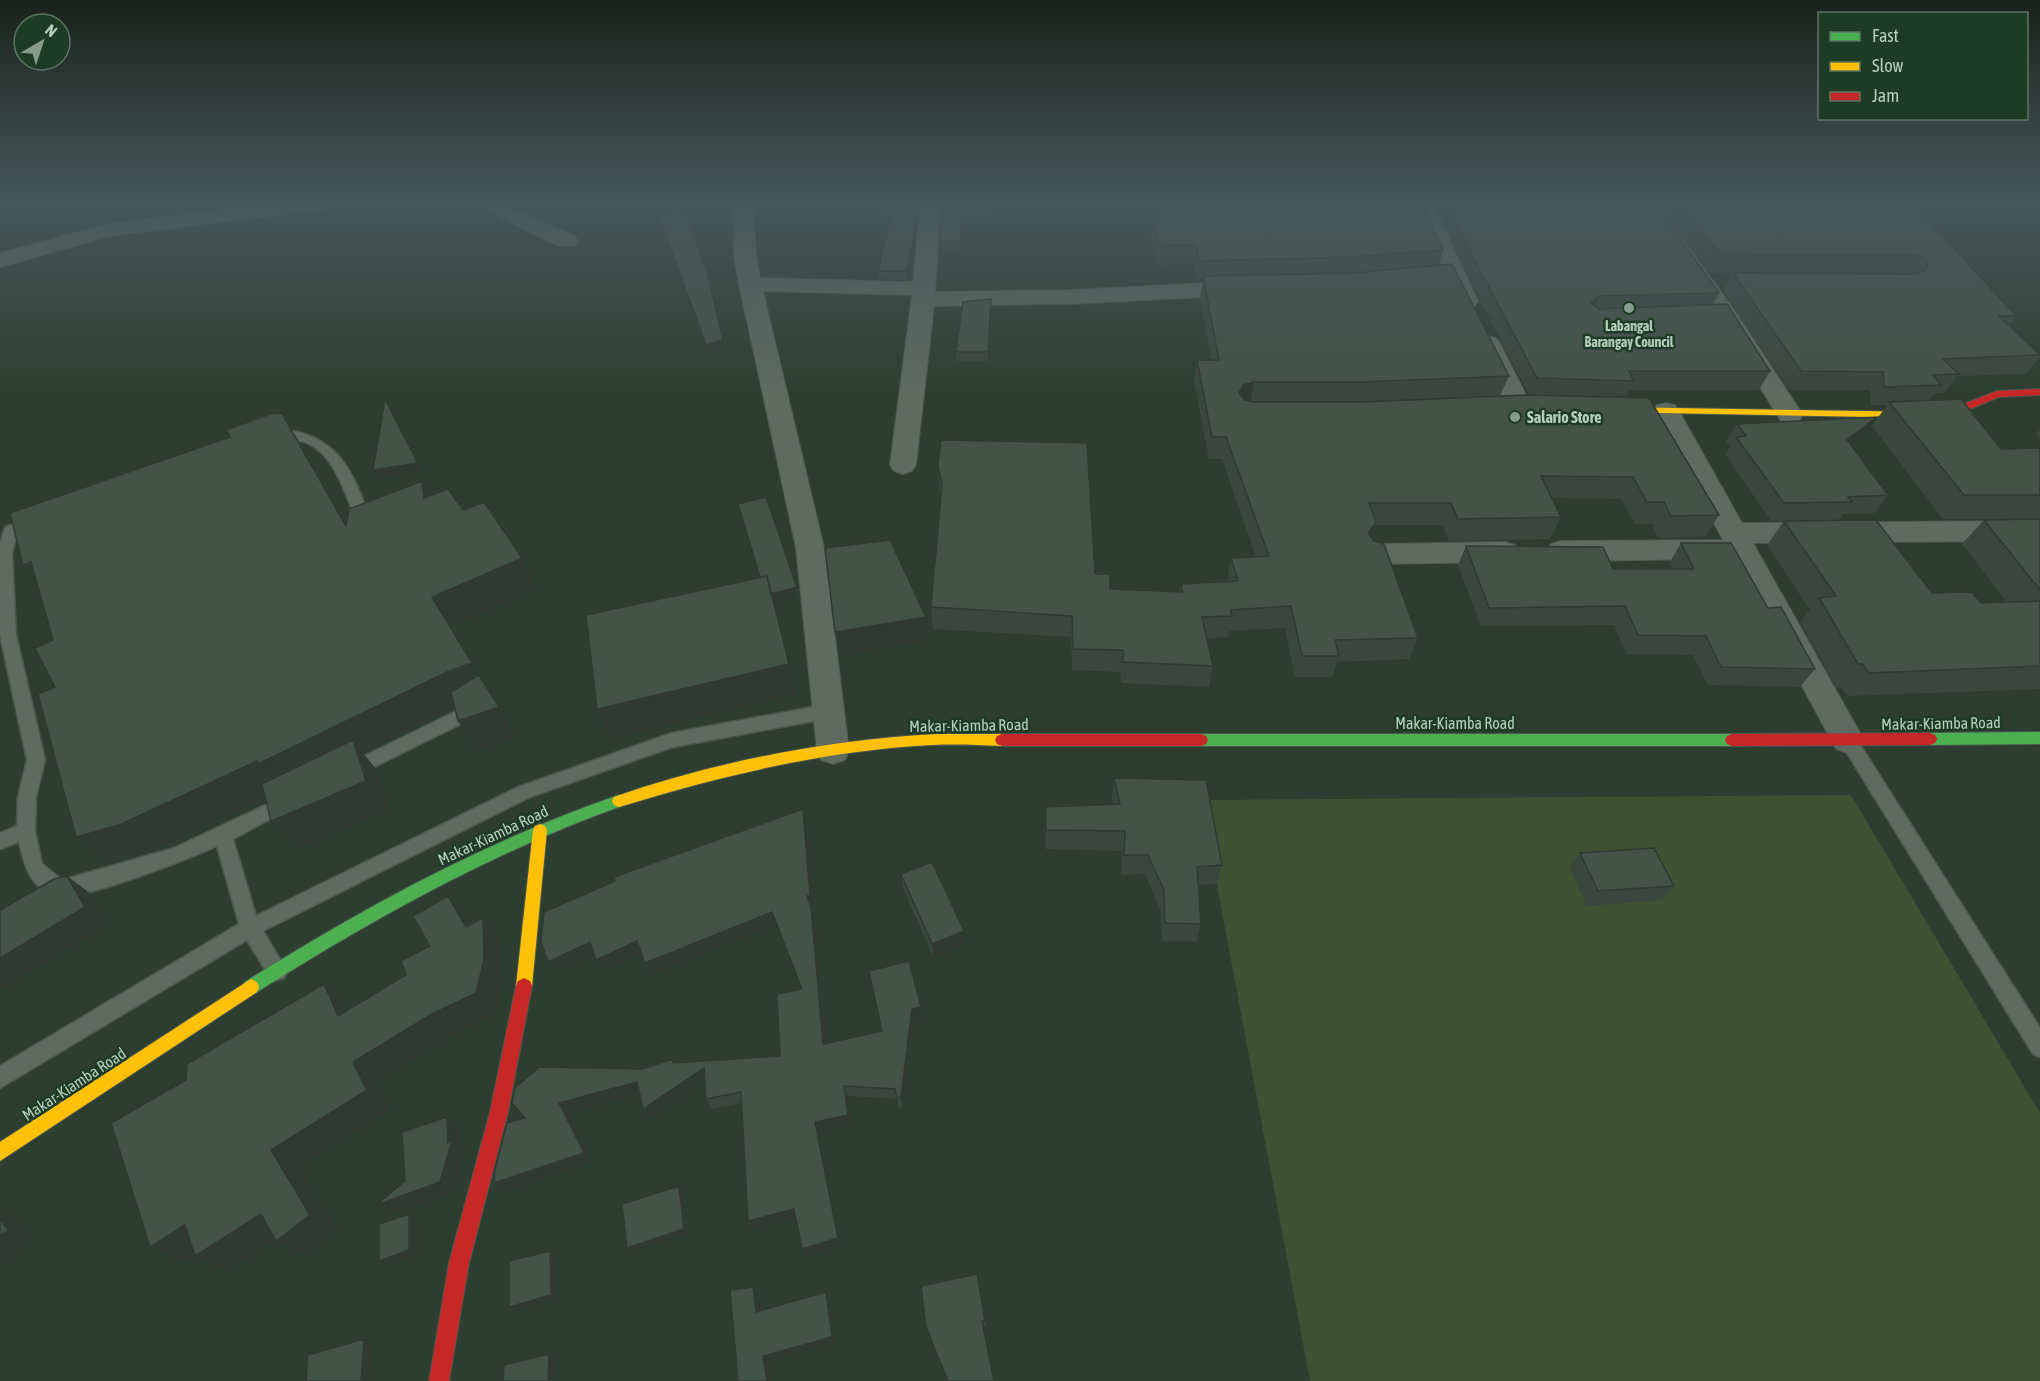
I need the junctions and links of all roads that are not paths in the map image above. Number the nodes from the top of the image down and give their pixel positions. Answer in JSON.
{"nodes":[{"id":1,"x":746,"y":263,"type":"edge"},
{"id":2,"x":926,"y":263,"type":"edge"},
{"id":3,"x":1439,"y":263,"type":"edge"},
{"id":4,"x":1690,"y":263,"type":"edge"},
{"id":5,"x":1703,"y":282,"type":"junction"},
{"id":6,"x":1726,"y":282,"type":"dead end"},
{"id":7,"x":750,"y":284,"type":"junction"},
{"id":8,"x":1262,"y":288,"type":"edge"},
{"id":9,"x":924,"y":294,"type":"junction"},
{"id":10,"x":2040,"y":392,"type":"edge"},
{"id":11,"x":1519,"y":407,"type":"edge"},
{"id":12,"x":1598,"y":409,"type":"edge"},
{"id":13,"x":1666,"y":411,"type":"junction"},
{"id":14,"x":1790,"y":415,"type":"junction"},
{"id":15,"x":259,"y":441,"type":"edge"},
{"id":16,"x":903,"y":465,"type":"dead end"},
{"id":17,"x":53,"y":514,"type":"edge"},
{"id":18,"x":366,"y":524,"type":"edge"},
{"id":19,"x":5,"y":531,"type":"edge"},
{"id":20,"x":2040,"y":531,"type":"edge"},
{"id":21,"x":1739,"y":541,"type":"junction"},
{"id":22,"x":1377,"y":554,"type":"edge"},
{"id":23,"x":488,"y":702,"type":"edge"},
{"id":24,"x":830,"y":711,"type":"junction"},
{"id":25,"x":2040,"y":738,"type":"edge"},
{"id":26,"x":1848,"y":740,"type":"junction"},
{"id":27,"x":833,"y":750,"type":"junction"},
{"id":28,"x":339,"y":776,"type":"edge"},
{"id":29,"x":308,"y":792,"type":"edge"},
{"id":30,"x":540,"y":830,"type":"junction"},
{"id":31,"x":26,"y":831,"type":"junction"},
{"id":32,"x":223,"y":835,"type":"junction"},
{"id":33,"x":0,"y":841,"type":"edge"},
{"id":34,"x":250,"y":928,"type":"junction"},
{"id":35,"x":277,"y":971,"type":"junction"},
{"id":36,"x":2040,"y":1047,"type":"edge"},
{"id":37,"x":0,"y":1078,"type":"edge"},
{"id":38,"x":0,"y":1152,"type":"edge"},
{"id":39,"x":439,"y":1381,"type":"edge"}],
"edges":[{"from":1,"to":7,"type":"street"},
{"from":2,"to":9,"type":"street"},
{"from":3,"to":11,"type":"street"},
{"from":4,"to":5,"type":"street"},
{"from":5,"to":6,"type":"street"},
{"from":5,"to":14,"type":"street"},
{"from":7,"to":9,"type":"street"},
{"from":7,"to":24,"type":"street"},
{"from":8,"to":9,"type":"street"},
{"from":9,"to":16,"type":"street"},
{"from":10,"to":14,"type":"main road"},
{"from":12,"to":13,"type":"main road"},
{"from":13,"to":14,"type":"main road"},
{"from":13,"to":21,"type":"street"},
{"from":15,"to":18,"type":"lane"},
{"from":17,"to":19,"type":"lane"},
{"from":19,"to":31,"type":"lane"},
{"from":20,"to":21,"type":"street"},
{"from":21,"to":22,"type":"street"},
{"from":21,"to":26,"type":"street"},
{"from":23,"to":28,"type":"lane"},
{"from":24,"to":27,"type":"street"},
{"from":24,"to":34,"type":"lane"},
{"from":25,"to":26,"type":"main road","name":"Makar-Kiamba Road"},
{"from":26,"to":27,"type":"main road","name":"Makar-Kiamba Road"},
{"from":26,"to":36,"type":"lane"},
{"from":27,"to":30,"type":"main road","name":"Makar-Kiamba Road"},
{"from":29,"to":32,"type":"lane"},
{"from":30,"to":35,"type":"main road","name":"Makar-Kiamba Road"},
{"from":30,"to":39,"type":"main road"},
{"from":31,"to":32,"type":"lane"},
{"from":31,"to":33,"type":"lane"},
{"from":32,"to":34,"type":"lane"},
{"from":34,"to":35,"type":"lane"},
{"from":34,"to":37,"type":"lane"},
{"from":35,"to":38,"type":"main road","name":"Makar-Kiamba Road"}]}
